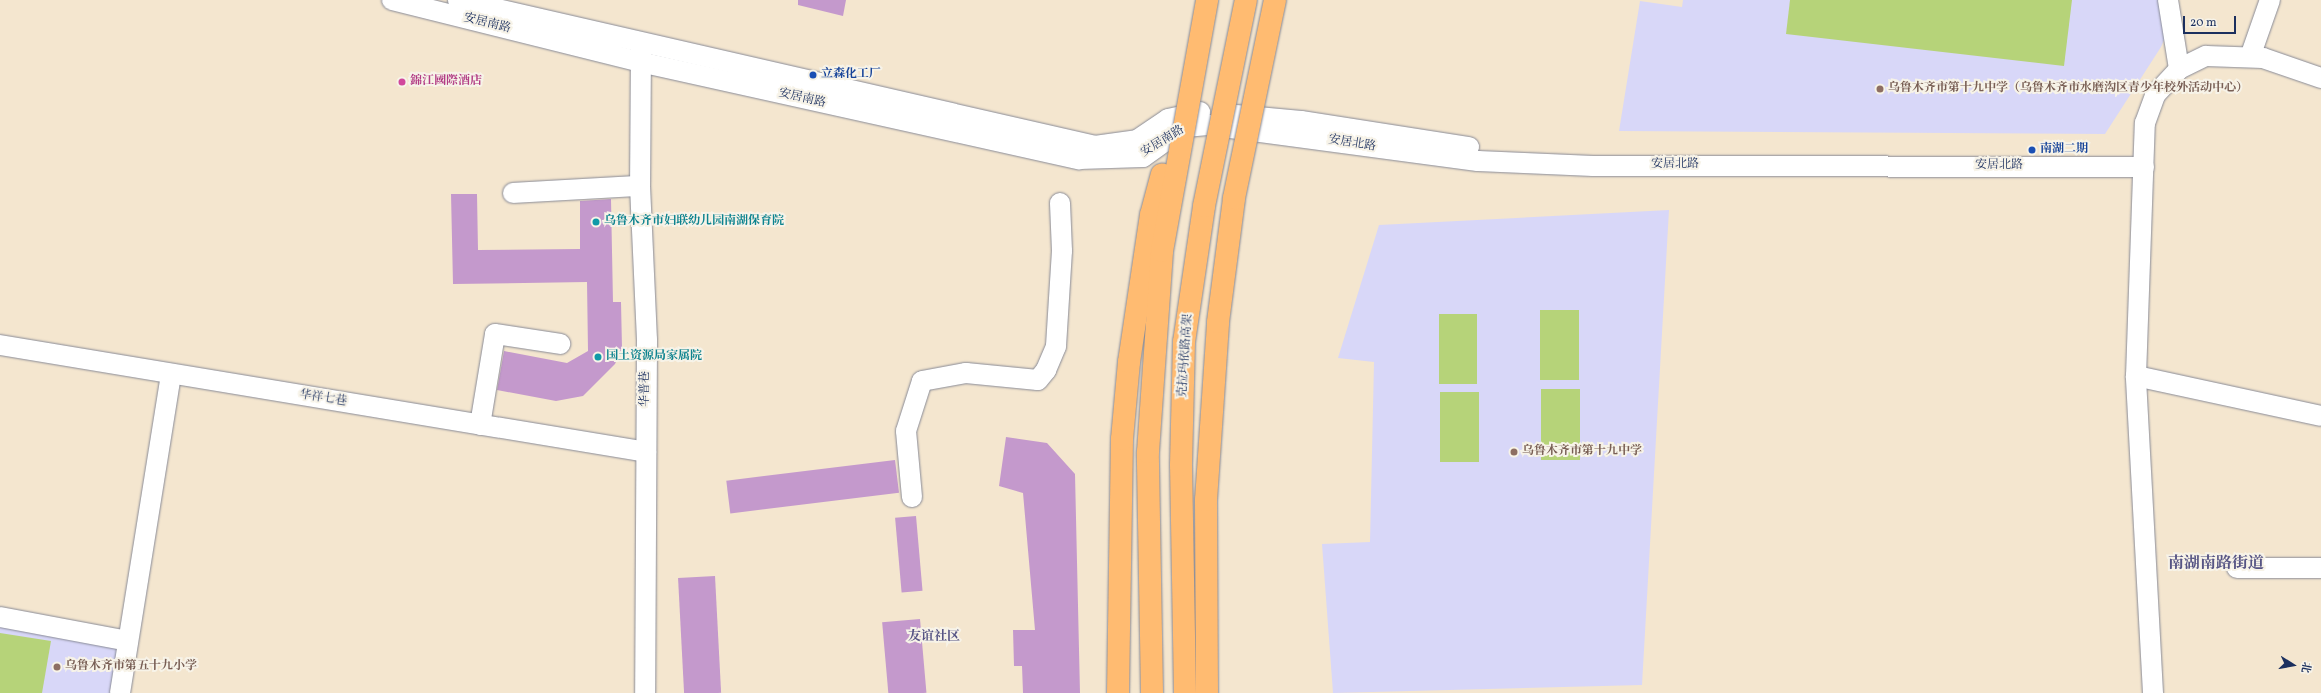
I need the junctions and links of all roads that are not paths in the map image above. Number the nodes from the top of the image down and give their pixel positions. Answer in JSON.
{"nodes":[{"id":1,"x":392,"y":0,"type":"edge"},
{"id":2,"x":458,"y":0,"type":"edge"},
{"id":3,"x":1207,"y":0,"type":"edge"},
{"id":4,"x":1246,"y":0,"type":"edge"},
{"id":5,"x":1276,"y":0,"type":"edge"},
{"id":6,"x":2168,"y":0,"type":"edge"},
{"id":7,"x":2270,"y":0,"type":"edge"},
{"id":8,"x":1199,"y":35,"type":"junction"},
{"id":9,"x":642,"y":41,"type":"junction"},
{"id":10,"x":2252,"y":52,"type":"junction"},
{"id":11,"x":640,"y":62,"type":"junction"},
{"id":12,"x":2178,"y":62,"type":"junction"},
{"id":13,"x":2321,"y":64,"type":"edge"},
{"id":14,"x":2321,"y":78,"type":"edge"},
{"id":15,"x":1226,"y":115,"type":"joint"},
{"id":16,"x":1208,"y":125,"type":"joint"},
{"id":17,"x":2138,"y":161,"type":"junction"},
{"id":18,"x":640,"y":186,"type":"junction"},
{"id":19,"x":513,"y":193,"type":"dead end"},
{"id":20,"x":1060,"y":203,"type":"dead end"},
{"id":21,"x":560,"y":344,"type":"dead end"},
{"id":22,"x":0,"y":345,"type":"edge"},
{"id":23,"x":171,"y":374,"type":"junction"},
{"id":24,"x":2136,"y":376,"type":"junction"},
{"id":25,"x":2321,"y":416,"type":"edge"},
{"id":26,"x":480,"y":424,"type":"junction"},
{"id":27,"x":646,"y":452,"type":"junction"},
{"id":28,"x":912,"y":497,"type":"dead end"},
{"id":29,"x":2237,"y":568,"type":"dead end"},
{"id":30,"x":2321,"y":568,"type":"edge"},
{"id":31,"x":0,"y":617,"type":"edge"},
{"id":32,"x":128,"y":640,"type":"junction"},
{"id":33,"x":120,"y":693,"type":"edge"},
{"id":34,"x":644,"y":693,"type":"edge"},
{"id":35,"x":1118,"y":693,"type":"edge"},
{"id":36,"x":1152,"y":693,"type":"edge"},
{"id":37,"x":1185,"y":693,"type":"edge"},
{"id":38,"x":1207,"y":693,"type":"edge"},
{"id":39,"x":2153,"y":693,"type":"edge"}],
"edges":[{"from":1,"to":11,"type":"street","name":"安居南路"},
{"from":2,"to":9,"type":"street","name":"安居南路"},
{"from":3,"to":8,"type":"highway","bridge":true},
{"from":4,"to":37,"type":"highway","name":"克拉玛依路高架","bridge":true},
{"from":5,"to":38,"type":"highway","bridge":true},
{"from":6,"to":12,"type":"street"},
{"from":7,"to":10,"type":"street"},
{"from":8,"to":35,"type":"highway","bridge":true},
{"from":8,"to":36,"type":"highway","bridge":true},
{"from":9,"to":11,"type":"street","name":"华普巷"},
{"from":9,"to":15,"type":"street","name":"安居南路"},
{"from":10,"to":12,"type":"street"},
{"from":10,"to":13,"type":"street"},
{"from":10,"to":14,"type":"street"},
{"from":11,"to":16,"type":"street","name":"安居南路"},
{"from":11,"to":18,"type":"street","name":"华普巷"},
{"from":12,"to":17,"type":"street"},
{"from":15,"to":17,"type":"street","name":"安居北路"},
{"from":16,"to":17,"type":"street","name":"安居北路"},
{"from":17,"to":24,"type":"street"},
{"from":18,"to":19,"type":"street"},
{"from":18,"to":27,"type":"street","name":"华普巷"},
{"from":20,"to":28,"type":"street"},
{"from":21,"to":26,"type":"street"},
{"from":22,"to":23,"type":"street","name":"华祥七巷"},
{"from":23,"to":26,"type":"street","name":"华祥七巷"},
{"from":23,"to":32,"type":"street"},
{"from":24,"to":25,"type":"street"},
{"from":24,"to":39,"type":"street"},
{"from":26,"to":27,"type":"street","name":"华祥七巷"},
{"from":27,"to":34,"type":"street","name":"华普巷"},
{"from":29,"to":30,"type":"street"},
{"from":31,"to":32,"type":"street"},
{"from":32,"to":33,"type":"street"}]}
